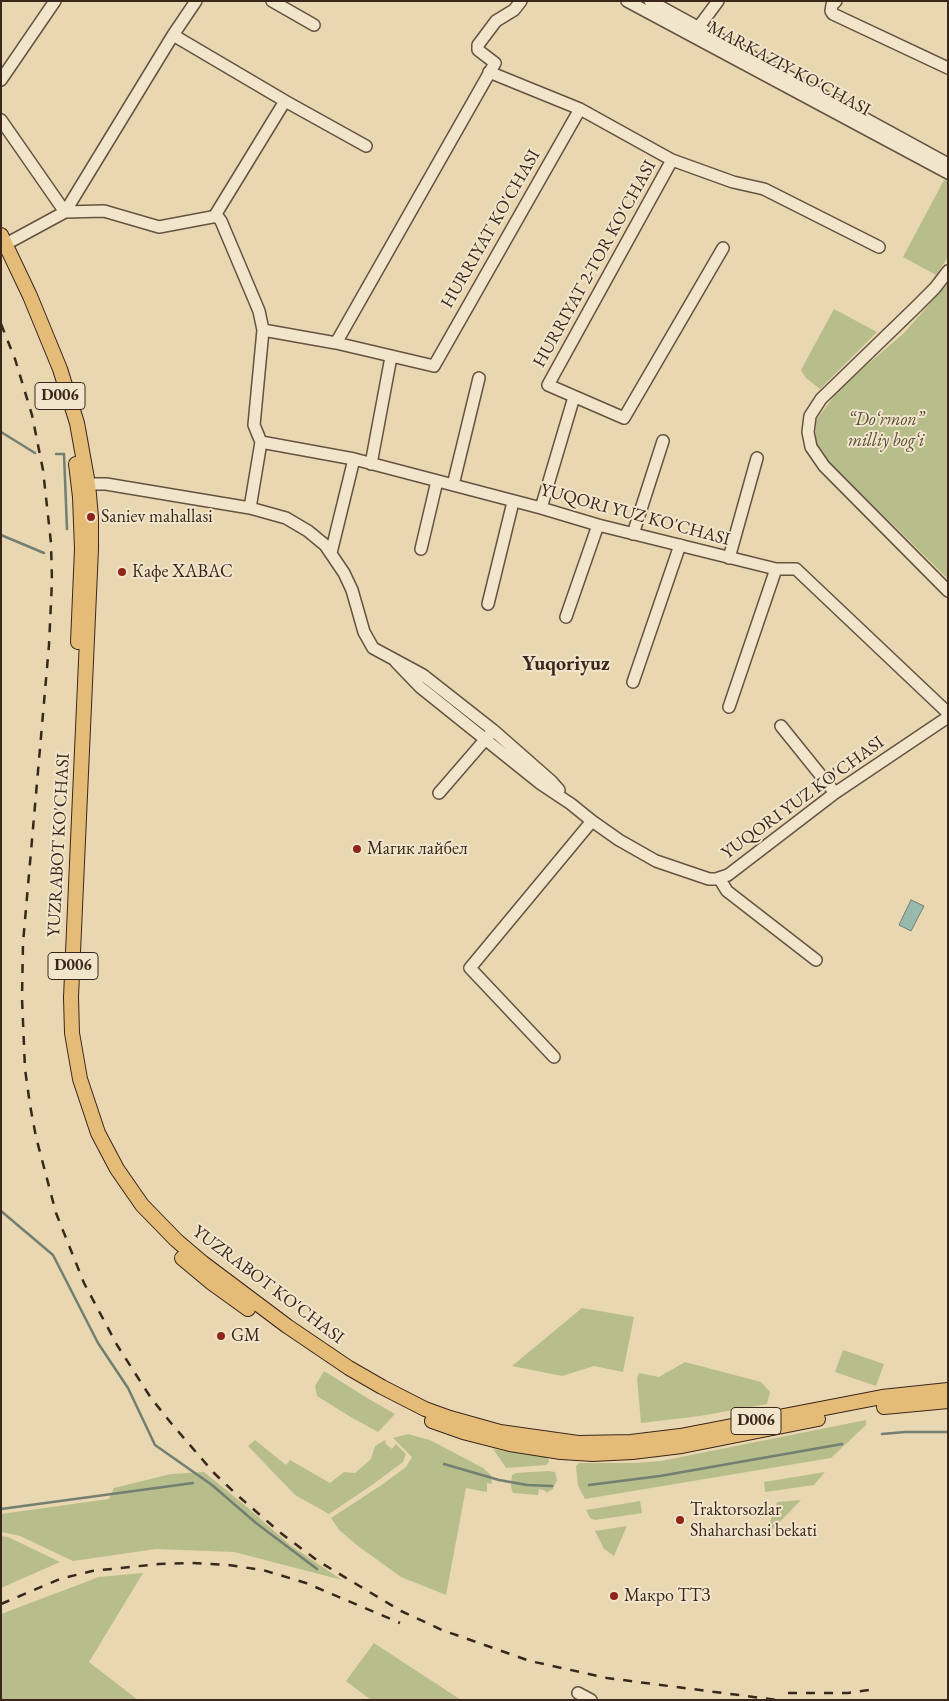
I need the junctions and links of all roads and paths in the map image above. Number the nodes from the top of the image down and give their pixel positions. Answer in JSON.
{"nodes":[{"id":1,"x":55,"y":1,"type":"edge"},
{"id":2,"x":196,"y":1,"type":"edge"},
{"id":3,"x":272,"y":1,"type":"edge"},
{"id":4,"x":521,"y":1,"type":"edge"},
{"id":5,"x":627,"y":1,"type":"edge"},
{"id":6,"x":650,"y":1,"type":"edge"},
{"id":7,"x":718,"y":1,"type":"edge"},
{"id":8,"x":834,"y":3,"type":"edge"},
{"id":9,"x":314,"y":25,"type":"dead end"},
{"id":10,"x":695,"y":32,"type":"junction"},
{"id":11,"x":173,"y":35,"type":"junction"},
{"id":12,"x":948,"y":68,"type":"edge"},
{"id":13,"x":489,"y":72,"type":"junction"},
{"id":14,"x":1,"y":80,"type":"edge"},
{"id":15,"x":285,"y":102,"type":"junction"},
{"id":16,"x":580,"y":109,"type":"junction"},
{"id":17,"x":1,"y":120,"type":"edge"},
{"id":18,"x":366,"y":146,"type":"dead end"},
{"id":19,"x":672,"y":160,"type":"junction"},
{"id":20,"x":941,"y":163,"type":"edge"},
{"id":21,"x":948,"y":173,"type":"edge"},
{"id":22,"x":65,"y":212,"type":"junction"},
{"id":23,"x":214,"y":217,"type":"junction"},
{"id":24,"x":3,"y":243,"type":"edge"},
{"id":25,"x":879,"y":247,"type":"dead end"},
{"id":26,"x":723,"y":248,"type":"dead end"},
{"id":27,"x":948,"y":270,"type":"edge"},
{"id":28,"x":263,"y":330,"type":"junction"},
{"id":29,"x":336,"y":342,"type":"junction"},
{"id":30,"x":391,"y":357,"type":"junction"},
{"id":31,"x":479,"y":378,"type":"dead end"},
{"id":32,"x":574,"y":397,"type":"junction"},
{"id":33,"x":664,"y":441,"type":"dead end"},
{"id":34,"x":261,"y":442,"type":"junction"},
{"id":35,"x":757,"y":458,"type":"dead end"},
{"id":36,"x":354,"y":459,"type":"junction"},
{"id":37,"x":371,"y":464,"type":"junction"},
{"id":38,"x":437,"y":481,"type":"junction"},
{"id":39,"x":84,"y":484,"type":"junction"},
{"id":40,"x":453,"y":485,"type":"junction"},
{"id":41,"x":514,"y":502,"type":"junction"},
{"id":42,"x":250,"y":508,"type":"junction"},
{"id":43,"x":541,"y":508,"type":"junction"},
{"id":44,"x":598,"y":525,"type":"junction"},
{"id":45,"x":633,"y":534,"type":"junction"},
{"id":46,"x":680,"y":545,"type":"junction"},
{"id":47,"x":421,"y":549,"type":"dead end"},
{"id":48,"x":331,"y":553,"type":"junction"},
{"id":49,"x":729,"y":558,"type":"junction"},
{"id":50,"x":776,"y":569,"type":"junction"},
{"id":51,"x":948,"y":591,"type":"edge"},
{"id":52,"x":488,"y":604,"type":"dead end"},
{"id":53,"x":566,"y":617,"type":"dead end"},
{"id":54,"x":634,"y":682,"type":"dead end"},
{"id":55,"x":729,"y":707,"type":"dead end"},
{"id":56,"x":948,"y":715,"type":"edge"},
{"id":57,"x":781,"y":726,"type":"dead end"},
{"id":58,"x":489,"y":735,"type":"junction"},
{"id":59,"x":439,"y":793,"type":"dead end"},
{"id":60,"x":835,"y":793,"type":"junction"},
{"id":61,"x":592,"y":821,"type":"junction"},
{"id":62,"x":719,"y":878,"type":"junction"},
{"id":63,"x":816,"y":960,"type":"dead end"},
{"id":64,"x":554,"y":1058,"type":"dead end"},
{"id":65,"x":948,"y":1390,"type":"edge"},
{"id":66,"x":948,"y":1400,"type":"edge"},
{"id":67,"x":882,"y":1402,"type":"junction"},
{"id":68,"x":578,"y":1693,"type":"dead end"},
{"id":69,"x":591,"y":1700,"type":"edge"}],
"edges":[{"from":1,"to":14,"type":"street"},
{"from":2,"to":11,"type":"street"},
{"from":3,"to":9,"type":"street"},
{"from":4,"to":13,"type":"street"},
{"from":5,"to":10,"type":"street","name":"MARKAZIY KO'CHASI"},
{"from":6,"to":10,"type":"street","name":"MARKAZIY KO'CHASI"},
{"from":7,"to":10,"type":"street"},
{"from":8,"to":12,"type":"street"},
{"from":10,"to":20,"type":"street","name":"MARKAZIY KO'CHASI"},
{"from":11,"to":15,"type":"street"},
{"from":11,"to":22,"type":"street"},
{"from":13,"to":16,"type":"street"},
{"from":13,"to":29,"type":"street"},
{"from":15,"to":18,"type":"street"},
{"from":15,"to":23,"type":"street"},
{"from":16,"to":19,"type":"street"},
{"from":16,"to":30,"type":"street","name":"HURRIYAT KO'CHASI"},
{"from":17,"to":22,"type":"street"},
{"from":19,"to":25,"type":"street"},
{"from":19,"to":32,"type":"street","name":"HURRIYAT 2-TOR KO'CHASI"},
{"from":20,"to":21,"type":"street","name":"MARKAZIY KO'CHASI"},
{"from":22,"to":23,"type":"street"},
{"from":22,"to":24,"type":"street"},
{"from":23,"to":28,"type":"street"},
{"from":24,"to":39,"type":"main road","name":"YUZRABOT KO'CHASI","number":"D006"},
{"from":26,"to":32,"type":"street"},
{"from":27,"to":51,"type":"street"},
{"from":28,"to":29,"type":"street"},
{"from":28,"to":34,"type":"street"},
{"from":29,"to":30,"type":"street"},
{"from":30,"to":37,"type":"street"},
{"from":31,"to":40,"type":"street"},
{"from":32,"to":43,"type":"street"},
{"from":33,"to":45,"type":"street"},
{"from":34,"to":36,"type":"street","name":"YUQORI YUZ KO'CHASI"},
{"from":34,"to":42,"type":"street"},
{"from":35,"to":49,"type":"street"},
{"from":36,"to":37,"type":"street","name":"YUQORI YUZ KO'CHASI"},
{"from":36,"to":48,"type":"street"},
{"from":37,"to":38,"type":"street","name":"YUQORI YUZ KO'CHASI"},
{"from":38,"to":40,"type":"street","name":"YUQORI YUZ KO'CHASI"},
{"from":38,"to":47,"type":"street"},
{"from":39,"to":42,"type":"street","name":"YUQORI YUZ KO'CHASI"},
{"from":39,"to":67,"type":"main road","name":"YUZRABOT KO'CHASI","number":"D006"},
{"from":40,"to":41,"type":"street","name":"YUQORI YUZ KO'CHASI"},
{"from":41,"to":43,"type":"street","name":"YUQORI YUZ KO'CHASI"},
{"from":41,"to":52,"type":"street"},
{"from":42,"to":48,"type":"street","name":"YUQORI YUZ KO'CHASI"},
{"from":43,"to":44,"type":"street","name":"YUQORI YUZ KO'CHASI"},
{"from":44,"to":45,"type":"street","name":"YUQORI YUZ KO'CHASI"},
{"from":44,"to":53,"type":"street"},
{"from":45,"to":46,"type":"street","name":"YUQORI YUZ KO'CHASI"},
{"from":46,"to":49,"type":"street","name":"YUQORI YUZ KO'CHASI"},
{"from":46,"to":54,"type":"street"},
{"from":48,"to":58,"type":"street","name":"YUQORI YUZ KO'CHASI"},
{"from":49,"to":50,"type":"street","name":"YUQORI YUZ KO'CHASI"},
{"from":50,"to":55,"type":"street"},
{"from":50,"to":56,"type":"street","name":"YUQORI YUZ KO'CHASI"},
{"from":56,"to":60,"type":"street","name":"YUQORI YUZ KO'CHASI"},
{"from":57,"to":60,"type":"street"},
{"from":58,"to":59,"type":"street"},
{"from":58,"to":61,"type":"street","name":"YUQORI YUZ KO'CHASI"},
{"from":60,"to":62,"type":"street","name":"YUQORI YUZ KO'CHASI"},
{"from":61,"to":62,"type":"street","name":"YUQORI YUZ KO'CHASI"},
{"from":61,"to":64,"type":"street"},
{"from":62,"to":63,"type":"street"},
{"from":65,"to":67,"type":"main road","name":"YUZRABOT KO'CHASI","number":"D006"},
{"from":66,"to":67,"type":"main road","name":"YUZRABOT KO'CHASI","number":"D006"},
{"from":68,"to":69,"type":"street"}]}
